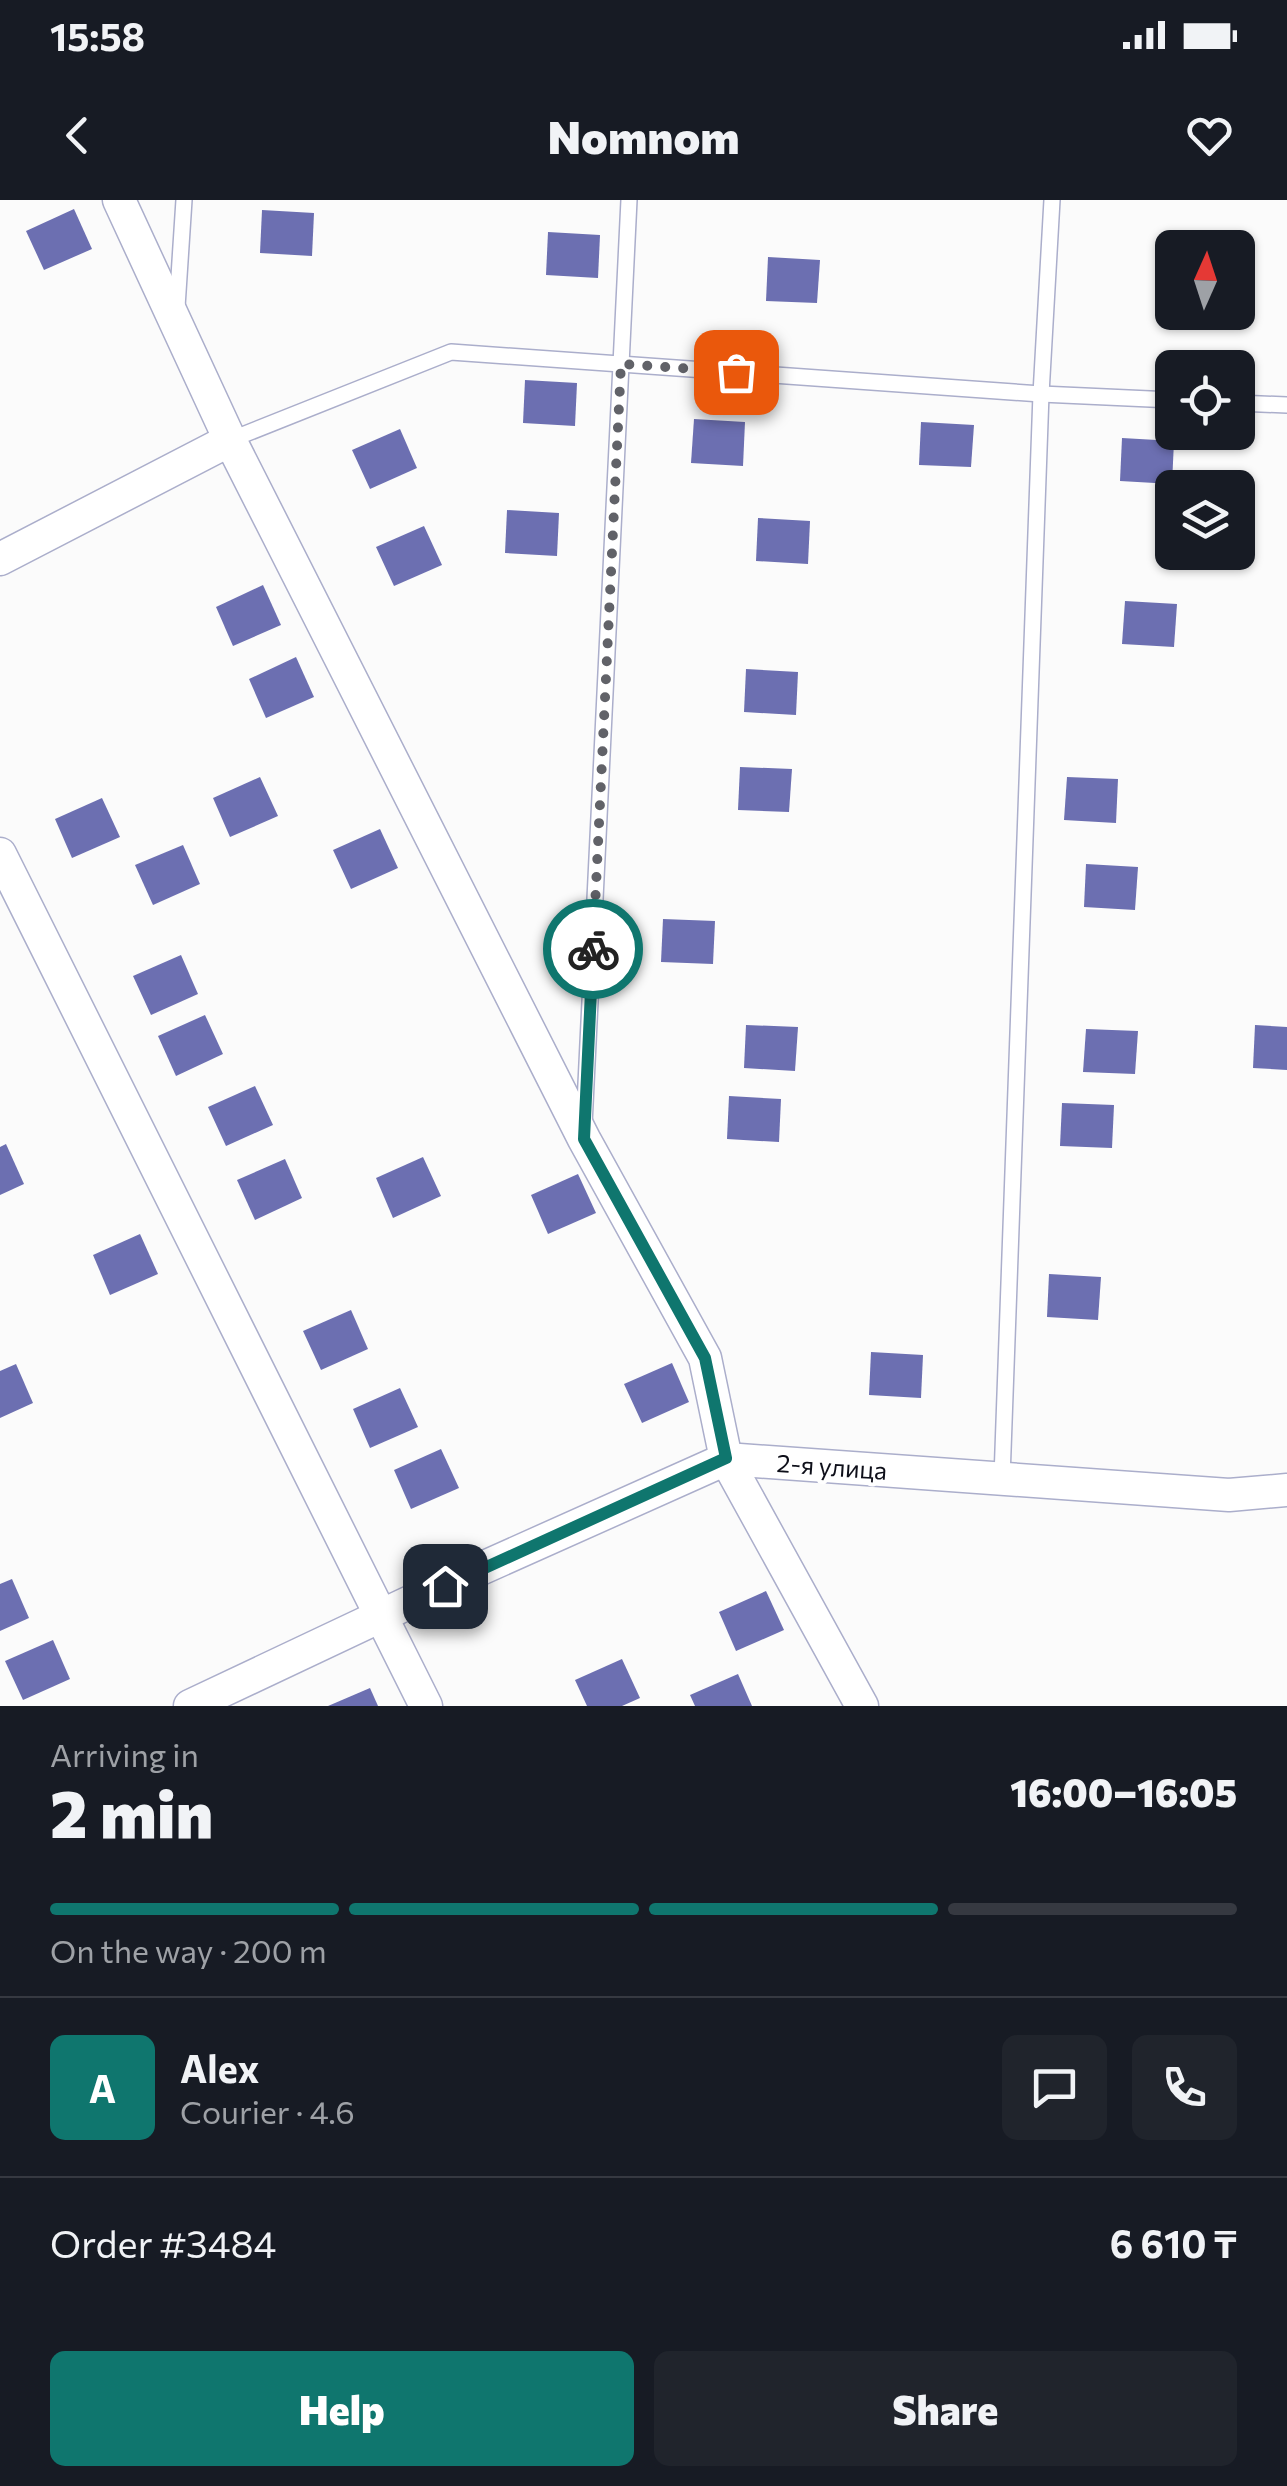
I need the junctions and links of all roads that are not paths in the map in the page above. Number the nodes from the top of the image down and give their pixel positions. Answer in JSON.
{"nodes":[{"id":1,"x":119,"y":200,"type":"edge"},
{"id":2,"x":184,"y":200,"type":"edge"},
{"id":3,"x":629,"y":200,"type":"edge"},
{"id":4,"x":1052,"y":200,"type":"edge"},
{"id":5,"x":176,"y":321,"type":"junction"},
{"id":6,"x":621,"y":364,"type":"junction"},
{"id":7,"x":1041,"y":394,"type":"junction"},
{"id":8,"x":1155,"y":399,"type":"edge"},
{"id":9,"x":1255,"y":403,"type":"edge"},
{"id":10,"x":1287,"y":405,"type":"edge"},
{"id":11,"x":230,"y":440,"type":"junction"},
{"id":12,"x":0,"y":558,"type":"edge"},
{"id":13,"x":0,"y":854,"type":"edge"},
{"id":14,"x":584,"y":1139,"type":"junction"},
{"id":15,"x":726,"y":1458,"type":"junction"},
{"id":16,"x":1002,"y":1478,"type":"junction"},
{"id":17,"x":1287,"y":1490,"type":"edge"},
{"id":18,"x":380,"y":1618,"type":"junction"},
{"id":19,"x":190,"y":1706,"type":"edge"},
{"id":20,"x":426,"y":1706,"type":"edge"},
{"id":21,"x":862,"y":1706,"type":"edge"}],
"edges":[{"from":1,"to":5,"type":"street"},
{"from":2,"to":5,"type":"lane"},
{"from":3,"to":6,"type":"lane"},
{"from":4,"to":7,"type":"lane"},
{"from":5,"to":11,"type":"street"},
{"from":6,"to":7,"type":"lane"},
{"from":6,"to":11,"type":"lane"},
{"from":6,"to":14,"type":"lane"},
{"from":7,"to":8,"type":"lane"},
{"from":7,"to":16,"type":"lane"},
{"from":9,"to":10,"type":"lane"},
{"from":11,"to":12,"type":"street"},
{"from":11,"to":14,"type":"street"},
{"from":13,"to":18,"type":"street"},
{"from":14,"to":15,"type":"street"},
{"from":15,"to":16,"type":"street","name":"2-я улица"},
{"from":15,"to":18,"type":"street","name":"2-я улица"},
{"from":15,"to":21,"type":"street"},
{"from":16,"to":17,"type":"street","name":"2-я улица"},
{"from":18,"to":19,"type":"street","name":"2-я улица"},
{"from":18,"to":20,"type":"street"}]}
